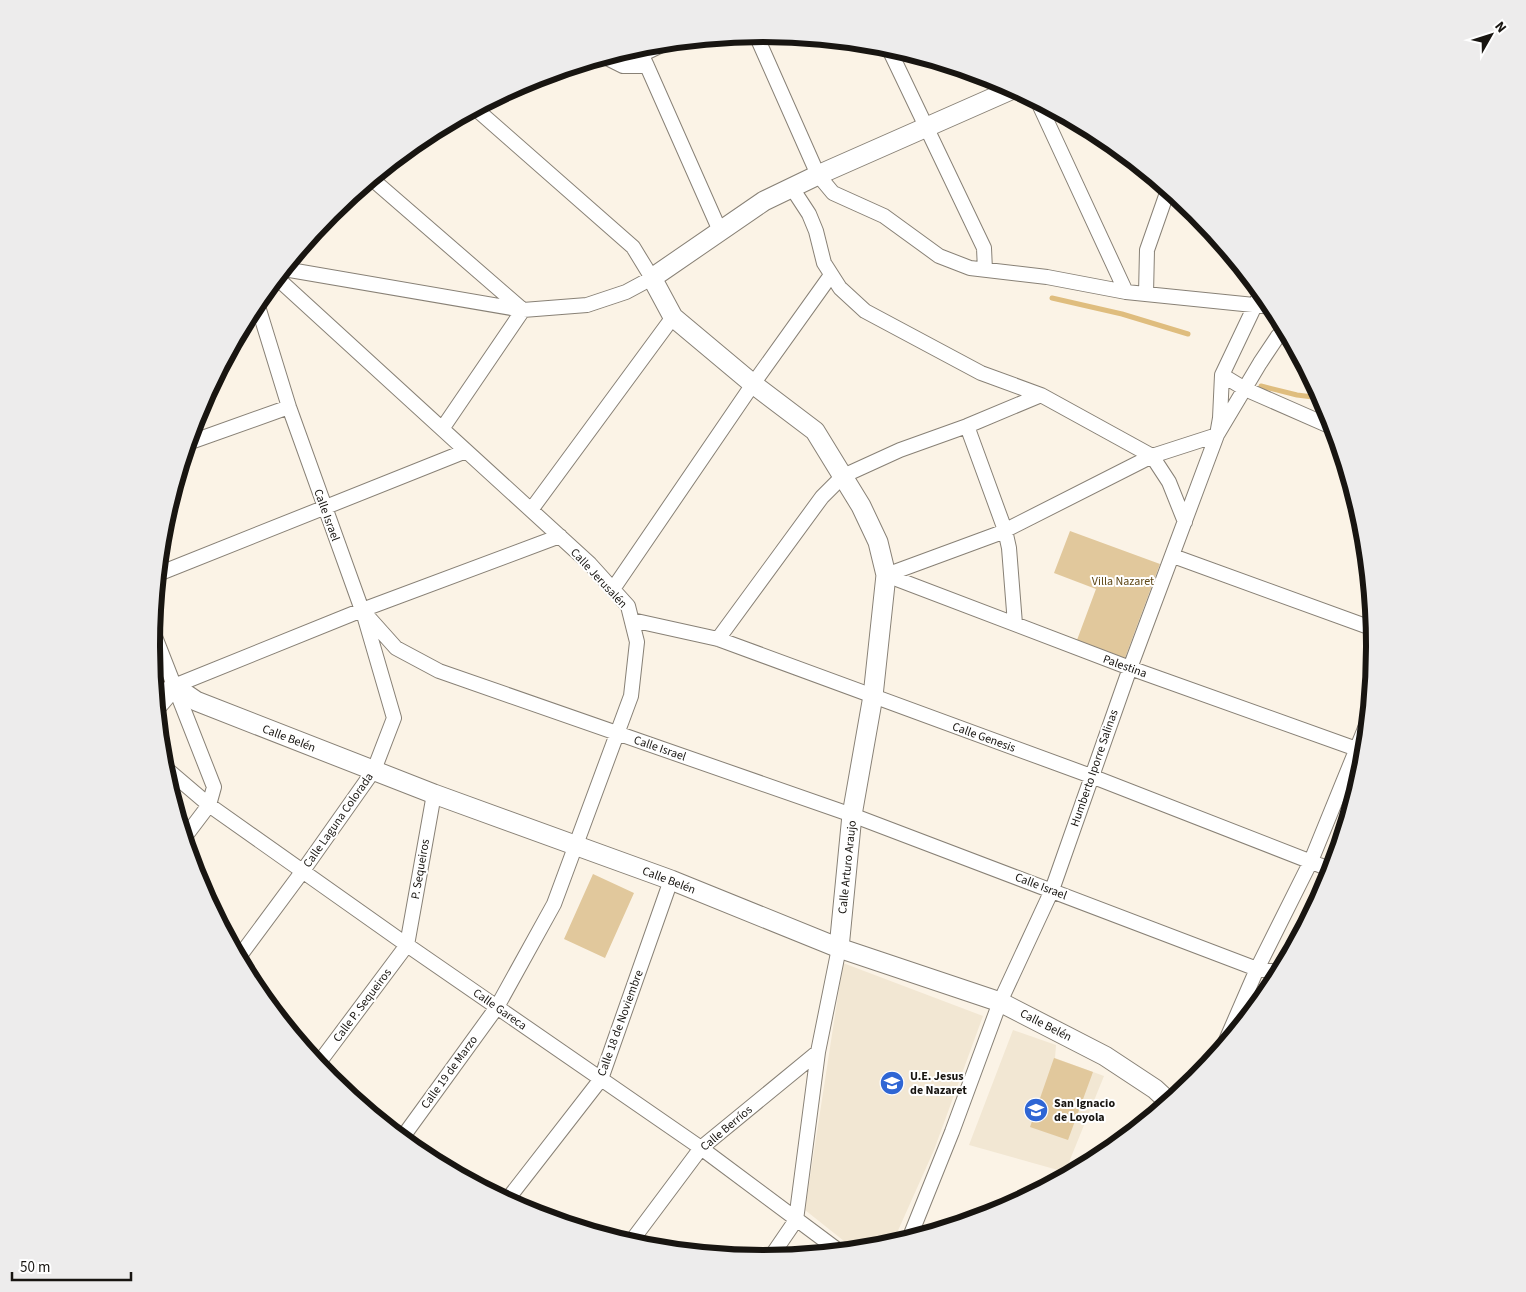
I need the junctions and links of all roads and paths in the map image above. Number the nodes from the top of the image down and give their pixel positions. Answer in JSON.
{"nodes":[{"id":1,"x":760,"y":42,"type":"edge"},
{"id":2,"x":642,"y":56,"type":"edge"},
{"id":3,"x":893,"y":57,"type":"edge"},
{"id":4,"x":614,"y":61,"type":"edge"},
{"id":5,"x":1004,"y":93,"type":"edge"},
{"id":6,"x":1042,"y":111,"type":"edge"},
{"id":7,"x":480,"y":113,"type":"edge"},
{"id":8,"x":926,"y":127,"type":"junction"},
{"id":9,"x":818,"y":175,"type":"junction"},
{"id":10,"x":376,"y":183,"type":"edge"},
{"id":11,"x":792,"y":188,"type":"junction"},
{"id":12,"x":1166,"y":196,"type":"edge"},
{"id":13,"x":720,"y":231,"type":"junction"},
{"id":14,"x":291,"y":270,"type":"edge"},
{"id":15,"x":985,"y":270,"type":"junction"},
{"id":16,"x":832,"y":274,"type":"junction"},
{"id":17,"x":652,"y":278,"type":"junction"},
{"id":18,"x":282,"y":282,"type":"edge"},
{"id":19,"x":1126,"y":292,"type":"junction"},
{"id":20,"x":1146,"y":294,"type":"junction"},
{"id":21,"x":1256,"y":299,"type":"edge"},
{"id":22,"x":1258,"y":301,"type":"edge"},
{"id":23,"x":523,"y":310,"type":"junction"},
{"id":24,"x":259,"y":314,"type":"edge"},
{"id":25,"x":673,"y":317,"type":"junction"},
{"id":26,"x":1280,"y":335,"type":"edge"},
{"id":27,"x":1222,"y":375,"type":"junction"},
{"id":28,"x":753,"y":384,"type":"junction"},
{"id":29,"x":1245,"y":389,"type":"junction"},
{"id":30,"x":1041,"y":395,"type":"junction"},
{"id":31,"x":289,"y":407,"type":"junction"},
{"id":32,"x":1324,"y":424,"type":"edge"},
{"id":33,"x":967,"y":426,"type":"junction"},
{"id":34,"x":442,"y":428,"type":"junction"},
{"id":35,"x":1217,"y":435,"type":"junction"},
{"id":36,"x":196,"y":440,"type":"edge"},
{"id":37,"x":466,"y":451,"type":"junction"},
{"id":38,"x":1152,"y":456,"type":"junction"},
{"id":39,"x":843,"y":476,"type":"junction"},
{"id":40,"x":324,"y":508,"type":"junction"},
{"id":41,"x":531,"y":510,"type":"junction"},
{"id":42,"x":1185,"y":522,"type":"junction"},
{"id":43,"x":1005,"y":530,"type":"junction"},
{"id":44,"x":560,"y":536,"type":"junction"},
{"id":45,"x":1172,"y":556,"type":"junction"},
{"id":46,"x":165,"y":571,"type":"edge"},
{"id":47,"x":886,"y":575,"type":"junction"},
{"id":48,"x":613,"y":589,"type":"junction"},
{"id":49,"x":362,"y":610,"type":"junction"},
{"id":50,"x":632,"y":620,"type":"junction"},
{"id":51,"x":1015,"y":624,"type":"junction"},
{"id":52,"x":1365,"y":626,"type":"edge"},
{"id":53,"x":718,"y":639,"type":"junction"},
{"id":54,"x":159,"y":647,"type":"edge"},
{"id":55,"x":1130,"y":668,"type":"junction"},
{"id":56,"x":174,"y":686,"type":"junction"},
{"id":57,"x":873,"y":696,"type":"junction"},
{"id":58,"x":162,"y":700,"type":"edge"},
{"id":59,"x":618,"y":733,"type":"junction"},
{"id":60,"x":1357,"y":750,"type":"edge"},
{"id":61,"x":1355,"y":764,"type":"edge"},
{"id":62,"x":374,"y":770,"type":"junction"},
{"id":63,"x":174,"y":775,"type":"edge"},
{"id":64,"x":1091,"y":776,"type":"junction"},
{"id":65,"x":434,"y":794,"type":"junction"},
{"id":66,"x":209,"y":805,"type":"junction"},
{"id":67,"x":852,"y":815,"type":"junction"},
{"id":68,"x":189,"y":831,"type":"edge"},
{"id":69,"x":576,"y":845,"type":"junction"},
{"id":70,"x":1311,"y":861,"type":"junction"},
{"id":71,"x":1325,"y":867,"type":"edge"},
{"id":72,"x":302,"y":872,"type":"junction"},
{"id":73,"x":671,"y":880,"type":"junction"},
{"id":74,"x":1052,"y":890,"type":"junction"},
{"id":75,"x":407,"y":945,"type":"junction"},
{"id":76,"x":839,"y":948,"type":"junction"},
{"id":77,"x":243,"y":952,"type":"edge"},
{"id":78,"x":1257,"y":969,"type":"junction"},
{"id":79,"x":1271,"y":971,"type":"edge"},
{"id":80,"x":1000,"y":1002,"type":"junction"},
{"id":81,"x":497,"y":1007,"type":"junction"},
{"id":82,"x":1233,"y":1024,"type":"edge"},
{"id":83,"x":818,"y":1052,"type":"junction"},
{"id":84,"x":322,"y":1058,"type":"edge"},
{"id":85,"x":600,"y":1079,"type":"junction"},
{"id":86,"x":1162,"y":1095,"type":"edge"},
{"id":87,"x":406,"y":1132,"type":"edge"},
{"id":88,"x":701,"y":1148,"type":"junction"},
{"id":89,"x":511,"y":1194,"type":"edge"},
{"id":90,"x":796,"y":1220,"type":"junction"},
{"id":91,"x":912,"y":1231,"type":"edge"},
{"id":92,"x":635,"y":1236,"type":"edge"},
{"id":93,"x":831,"y":1245,"type":"edge"},
{"id":94,"x":776,"y":1249,"type":"edge"}],
"edges":[{"from":1,"to":9,"type":"street"},
{"from":2,"to":4,"type":"street"},
{"from":2,"to":13,"type":"street"},
{"from":3,"to":8,"type":"street"},
{"from":5,"to":8,"type":"street"},
{"from":6,"to":19,"type":"street"},
{"from":7,"to":17,"type":"street"},
{"from":8,"to":9,"type":"street"},
{"from":8,"to":15,"type":"street"},
{"from":9,"to":11,"type":"street"},
{"from":9,"to":15,"type":"street"},
{"from":10,"to":23,"type":"street"},
{"from":11,"to":13,"type":"street"},
{"from":11,"to":16,"type":"street"},
{"from":12,"to":20,"type":"street"},
{"from":13,"to":17,"type":"street"},
{"from":14,"to":23,"type":"street"},
{"from":15,"to":19,"type":"street"},
{"from":16,"to":28,"type":"street"},
{"from":16,"to":30,"type":"street"},
{"from":17,"to":23,"type":"street"},
{"from":17,"to":25,"type":"street"},
{"from":18,"to":34,"type":"street","name":"Calle Jerusalén"},
{"from":19,"to":20,"type":"street"},
{"from":20,"to":21,"type":"street"},
{"from":22,"to":27,"type":"street","name":"Humberto Iporre Salinas"},
{"from":23,"to":34,"type":"street"},
{"from":24,"to":31,"type":"street","name":"Calle Israel"},
{"from":25,"to":28,"type":"street","name":"Calle Arturo Araujo"},
{"from":25,"to":41,"type":"street"},
{"from":26,"to":29,"type":"street"},
{"from":27,"to":29,"type":"street"},
{"from":27,"to":35,"type":"street","name":"Humberto Iporre Salinas"},
{"from":28,"to":39,"type":"street","name":"Calle Arturo Araujo"},
{"from":28,"to":48,"type":"street"},
{"from":29,"to":32,"type":"street"},
{"from":29,"to":35,"type":"street"},
{"from":30,"to":33,"type":"street"},
{"from":30,"to":38,"type":"street"},
{"from":31,"to":36,"type":"street"},
{"from":31,"to":40,"type":"street","name":"Calle Israel"},
{"from":33,"to":39,"type":"street"},
{"from":33,"to":43,"type":"street"},
{"from":34,"to":37,"type":"street","name":"Calle Jerusalén"},
{"from":35,"to":38,"type":"street"},
{"from":35,"to":42,"type":"street","name":"Humberto Iporre Salinas"},
{"from":37,"to":40,"type":"street"},
{"from":37,"to":41,"type":"street","name":"Calle Jerusalén"},
{"from":38,"to":42,"type":"street"},
{"from":38,"to":43,"type":"street"},
{"from":39,"to":47,"type":"street","name":"Calle Arturo Araujo"},
{"from":39,"to":53,"type":"street"},
{"from":40,"to":46,"type":"street"},
{"from":40,"to":49,"type":"street","name":"Calle Israel"},
{"from":41,"to":44,"type":"street","name":"Calle Jerusalén"},
{"from":42,"to":45,"type":"street","name":"Humberto Iporre Salinas"},
{"from":43,"to":47,"type":"street"},
{"from":43,"to":51,"type":"street"},
{"from":44,"to":48,"type":"street","name":"Calle Jerusalén"},
{"from":44,"to":49,"type":"street"},
{"from":45,"to":52,"type":"street"},
{"from":45,"to":55,"type":"street","name":"Humberto Iporre Salinas"},
{"from":47,"to":51,"type":"street","name":"Palestina"},
{"from":47,"to":57,"type":"street","name":"Calle Arturo Araujo"},
{"from":48,"to":50,"type":"street","name":"Calle Jerusalén"},
{"from":49,"to":56,"type":"street"},
{"from":49,"to":59,"type":"street","name":"Calle Israel"},
{"from":49,"to":62,"type":"street","name":"Calle Laguna Colorada"},
{"from":50,"to":53,"type":"street","name":"Calle Genesis"},
{"from":50,"to":59,"type":"street","name":"Calle Jerusalén"},
{"from":51,"to":55,"type":"street","name":"Palestina"},
{"from":53,"to":57,"type":"street","name":"Calle Genesis"},
{"from":54,"to":56,"type":"street"},
{"from":55,"to":60,"type":"street","name":"Palestina"},
{"from":55,"to":64,"type":"street","name":"Humberto Iporre Salinas"},
{"from":56,"to":58,"type":"street"},
{"from":56,"to":62,"type":"street","name":"Calle Belén"},
{"from":56,"to":66,"type":"street"},
{"from":57,"to":64,"type":"street","name":"Calle Genesis"},
{"from":57,"to":67,"type":"street","name":"Calle Arturo Araujo"},
{"from":59,"to":67,"type":"street","name":"Calle Israel"},
{"from":59,"to":69,"type":"street","name":"Calle Jerusalén"},
{"from":61,"to":70,"type":"street"},
{"from":62,"to":65,"type":"street","name":"Calle Belén"},
{"from":62,"to":72,"type":"street","name":"Calle Laguna Colorada"},
{"from":63,"to":66,"type":"street","name":"Calle Gareca"},
{"from":64,"to":70,"type":"street","name":"Calle Genesis"},
{"from":64,"to":74,"type":"street","name":"Humberto Iporre Salinas"},
{"from":65,"to":69,"type":"street","name":"Calle Belén"},
{"from":65,"to":75,"type":"street","name":"P. Sequeiros"},
{"from":66,"to":68,"type":"street"},
{"from":66,"to":72,"type":"street","name":"Calle Gareca"},
{"from":67,"to":74,"type":"street","name":"Calle Israel"},
{"from":67,"to":76,"type":"street","name":"Calle Arturo Araujo"},
{"from":69,"to":73,"type":"street","name":"Calle Belén"},
{"from":69,"to":81,"type":"street","name":"Calle Jerusalén"},
{"from":70,"to":71,"type":"street","name":"Calle Genesis"},
{"from":70,"to":78,"type":"street"},
{"from":72,"to":75,"type":"street","name":"Calle Gareca"},
{"from":72,"to":77,"type":"street","name":"Calle Laguna Colorada"},
{"from":73,"to":76,"type":"street","name":"Calle Belén"},
{"from":73,"to":85,"type":"street","name":"Calle 18 de Noviembre"},
{"from":74,"to":78,"type":"street","name":"Calle Israel"},
{"from":74,"to":80,"type":"street","name":"Humberto Iporre Salinas"},
{"from":75,"to":81,"type":"street","name":"Calle Gareca"},
{"from":75,"to":84,"type":"street","name":"Calle P. Sequeiros"},
{"from":76,"to":80,"type":"street","name":"Calle Belén"},
{"from":76,"to":83,"type":"street","name":"Calle Arturo Araujo"},
{"from":78,"to":79,"type":"street","name":"Calle Israel"},
{"from":78,"to":82,"type":"street"},
{"from":80,"to":86,"type":"street","name":"Calle Belén"},
{"from":80,"to":91,"type":"street","name":"Humberto Iporre Salinas"},
{"from":81,"to":85,"type":"street","name":"Calle Gareca"},
{"from":81,"to":87,"type":"street","name":"Calle 19 de Marzo"},
{"from":83,"to":88,"type":"street","name":"Calle Berríos"},
{"from":83,"to":90,"type":"street","name":"Calle Arturo Araujo"},
{"from":85,"to":88,"type":"street","name":"Calle Gareca"},
{"from":85,"to":89,"type":"street","name":"Calle 18 de Noviembre"},
{"from":88,"to":90,"type":"street","name":"Calle Gareca"},
{"from":88,"to":92,"type":"street","name":"Calle Berríos"},
{"from":90,"to":93,"type":"street","name":"Calle Gareca"},
{"from":90,"to":94,"type":"street","name":"Calle Arturo Araujo"}]}
